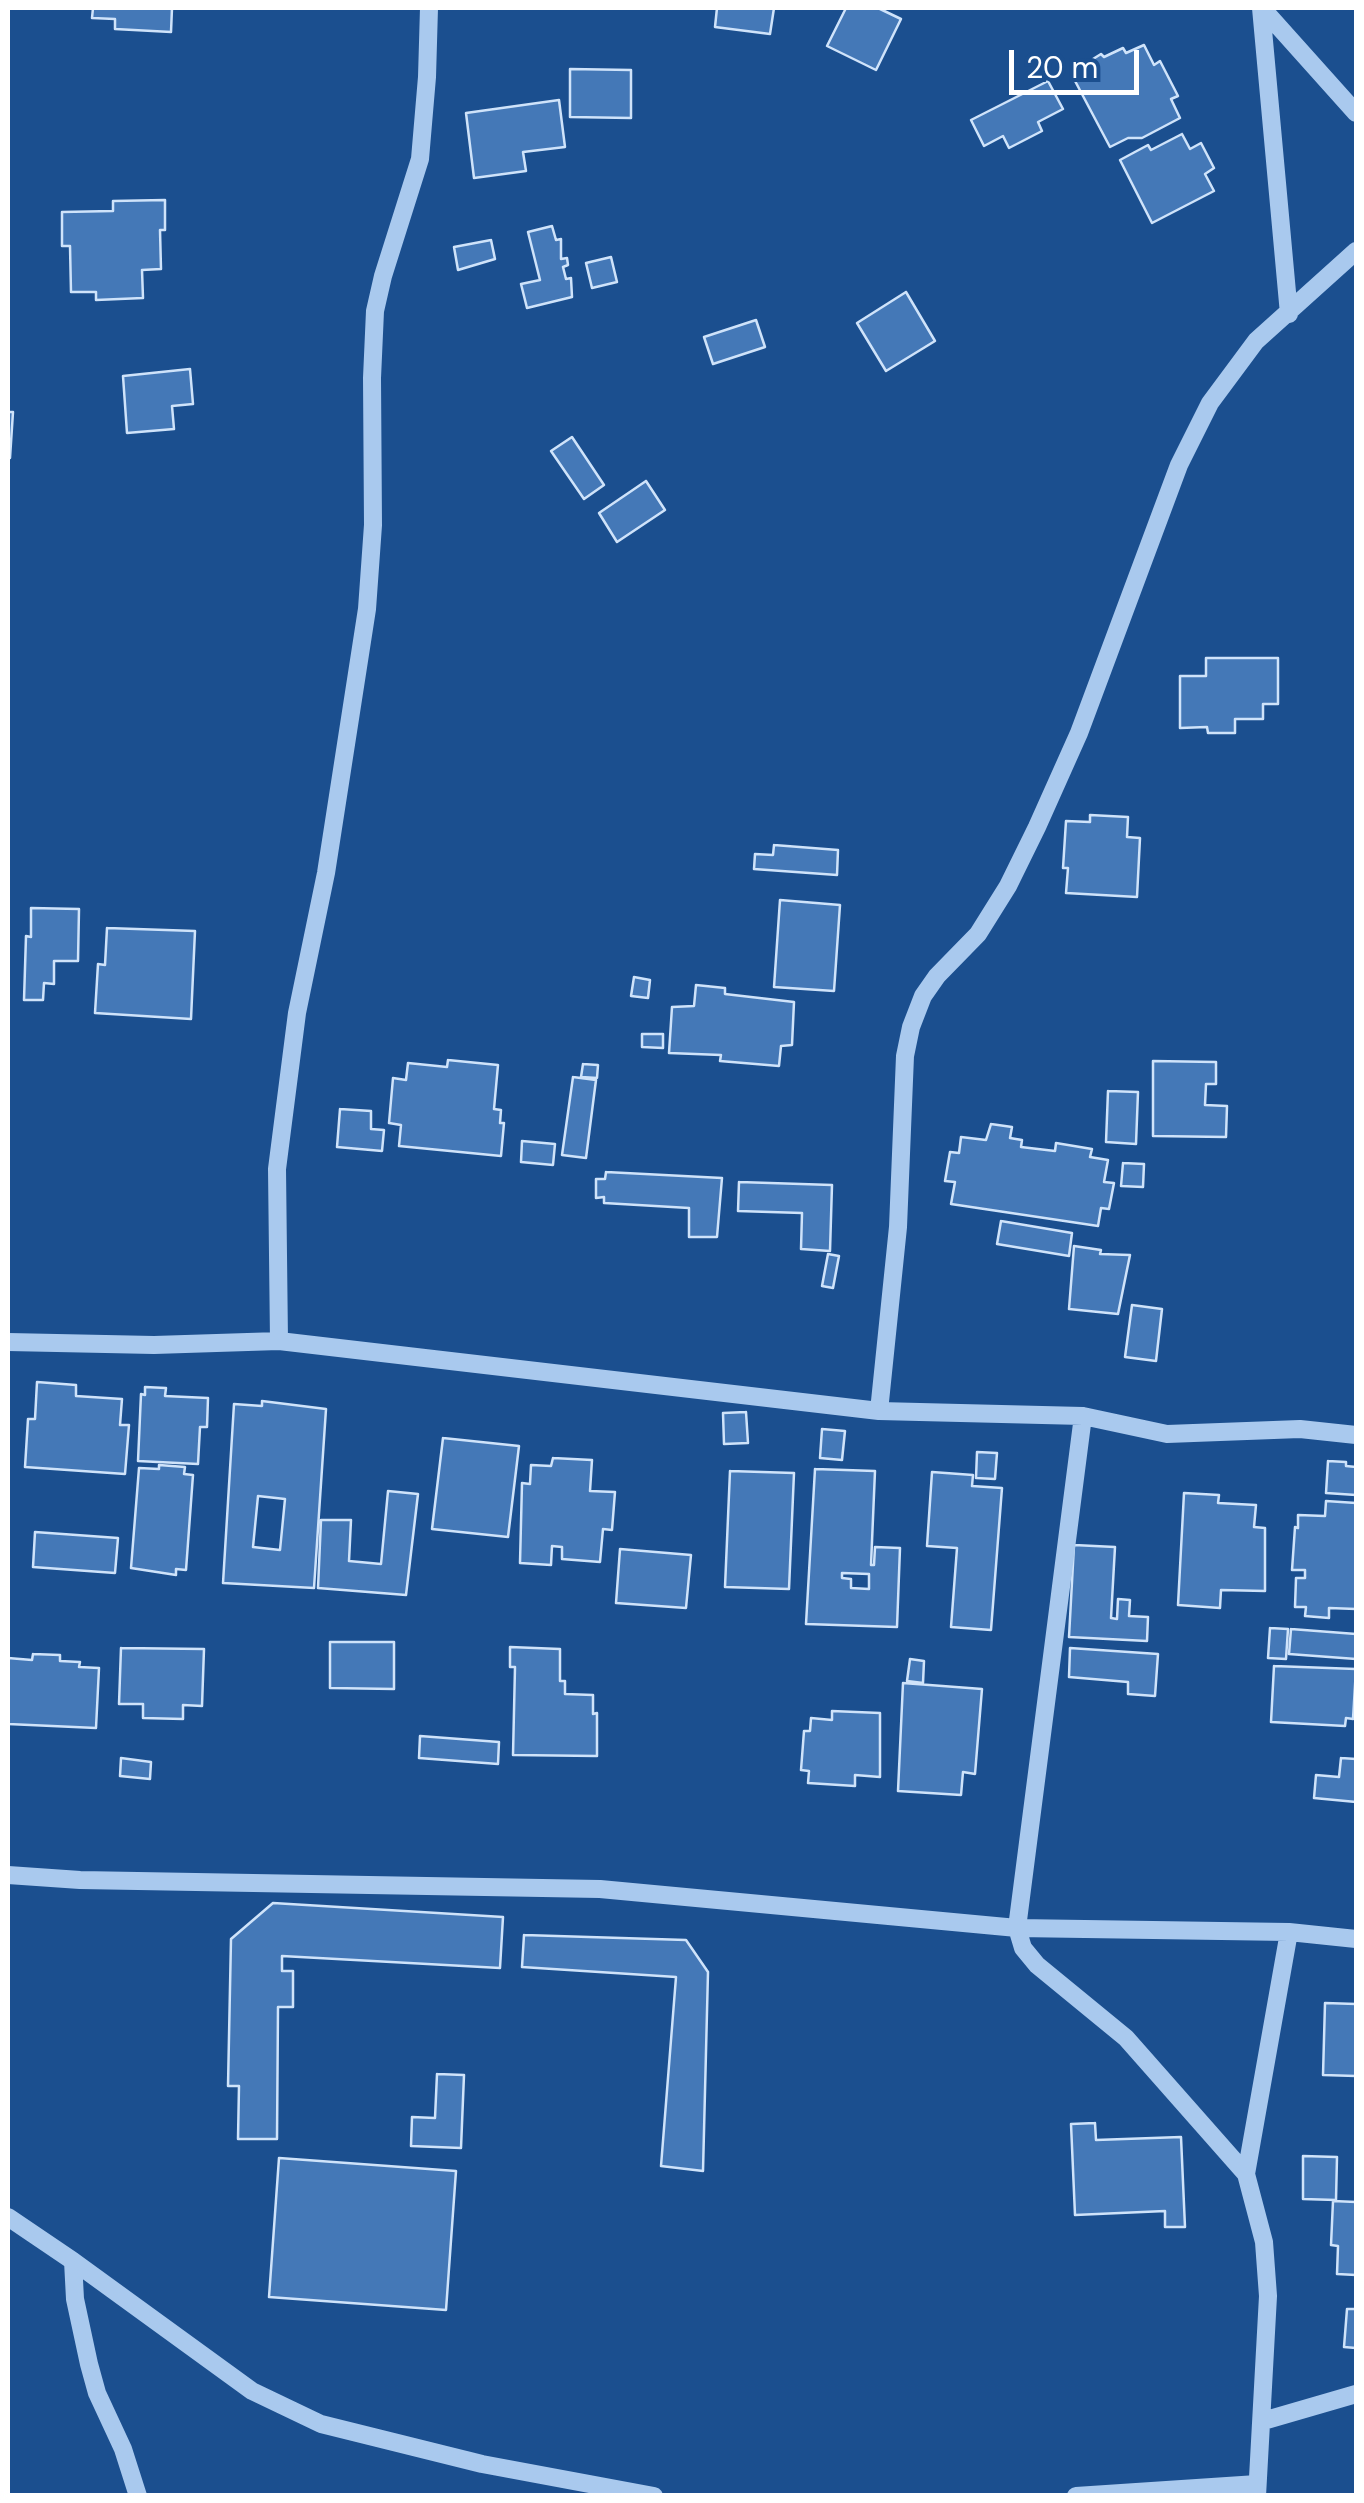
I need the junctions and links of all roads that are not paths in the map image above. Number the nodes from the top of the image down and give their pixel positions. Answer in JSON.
{"nodes":[{"id":1,"x":429,"y":8,"type":"edge"},
{"id":2,"x":1261,"y":8,"type":"edge"},
{"id":3,"x":1356,"y":113,"type":"edge"},
{"id":4,"x":1356,"y":252,"type":"edge"},
{"id":5,"x":1289,"y":314,"type":"junction"},
{"id":6,"x":279,"y":1340,"type":"junction"},
{"id":7,"x":8,"y":1342,"type":"edge"},
{"id":8,"x":879,"y":1411,"type":"junction"},
{"id":9,"x":1083,"y":1416,"type":"junction"},
{"id":10,"x":1356,"y":1435,"type":"edge"},
{"id":11,"x":8,"y":1876,"type":"edge"},
{"id":12,"x":1017,"y":1928,"type":"junction"},
{"id":13,"x":1288,"y":1932,"type":"junction"},
{"id":14,"x":1356,"y":1938,"type":"edge"},
{"id":15,"x":1246,"y":2174,"type":"junction"},
{"id":16,"x":8,"y":2217,"type":"edge"},
{"id":17,"x":73,"y":2260,"type":"junction"},
{"id":18,"x":1356,"y":2394,"type":"edge"},
{"id":19,"x":1263,"y":2421,"type":"junction"},
{"id":20,"x":1257,"y":2490,"type":"edge"},
{"id":21,"x":138,"y":2496,"type":"edge"},
{"id":22,"x":654,"y":2496,"type":"edge"},
{"id":23,"x":1076,"y":2496,"type":"edge"}],
"edges":[{"from":1,"to":6,"type":"street"},
{"from":2,"to":3,"type":"street"},
{"from":2,"to":5,"type":"street"},
{"from":4,"to":5,"type":"street"},
{"from":5,"to":8,"type":"street"},
{"from":6,"to":7,"type":"street"},
{"from":6,"to":8,"type":"street"},
{"from":8,"to":9,"type":"street"},
{"from":9,"to":10,"type":"street"},
{"from":9,"to":12,"type":"street"},
{"from":11,"to":12,"type":"street"},
{"from":12,"to":13,"type":"street"},
{"from":12,"to":15,"type":"street"},
{"from":13,"to":14,"type":"street"},
{"from":13,"to":15,"type":"street"},
{"from":15,"to":19,"type":"street"},
{"from":16,"to":17,"type":"street"},
{"from":17,"to":21,"type":"street"},
{"from":17,"to":22,"type":"street"},
{"from":18,"to":19,"type":"street"},
{"from":19,"to":20,"type":"street"},
{"from":20,"to":23,"type":"street"}]}
